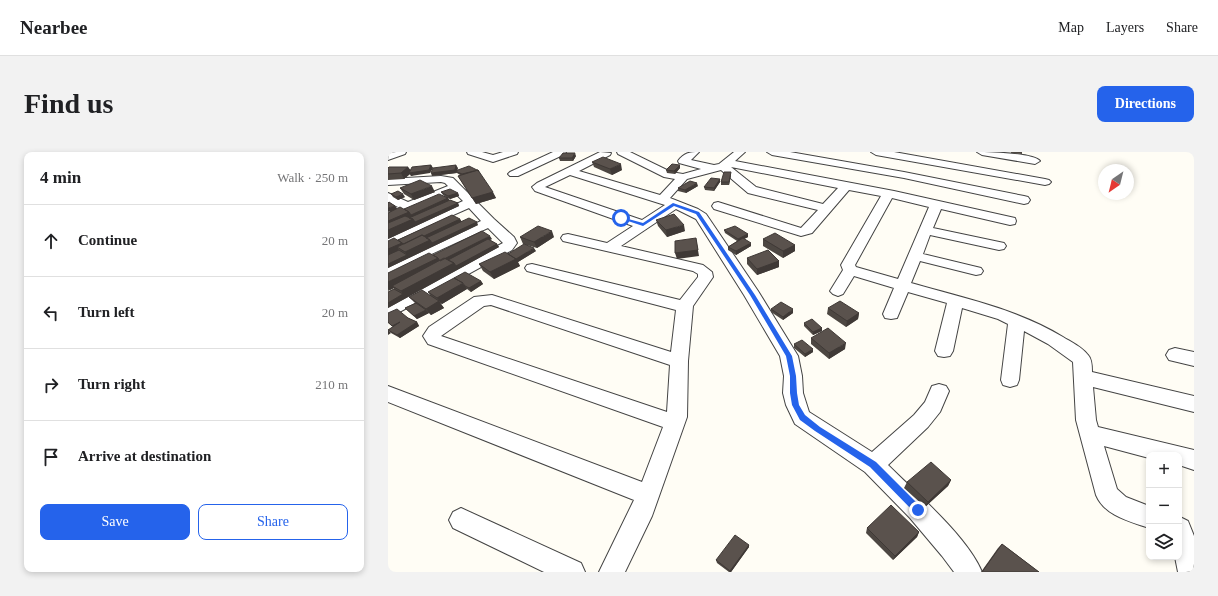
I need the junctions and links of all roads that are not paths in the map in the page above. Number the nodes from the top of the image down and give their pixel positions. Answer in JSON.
{"nodes":[{"id":1,"x":401,"y":152,"type":"edge"},
{"id":2,"x":472,"y":152,"type":"edge"},
{"id":3,"x":513,"y":152,"type":"edge"},
{"id":4,"x":561,"y":152,"type":"edge"},
{"id":5,"x":611,"y":152,"type":"edge"},
{"id":6,"x":694,"y":152,"type":"edge"},
{"id":7,"x":740,"y":152,"type":"edge"},
{"id":8,"x":772,"y":152,"type":"edge"},
{"id":9,"x":876,"y":152,"type":"edge"},
{"id":10,"x":982,"y":152,"type":"edge"},
{"id":11,"x":914,"y":155,"type":"edge"},
{"id":12,"x":388,"y":157,"type":"edge"},
{"id":13,"x":1035,"y":161,"type":"dead end"},
{"id":14,"x":721,"y":166,"type":"junction"},
{"id":15,"x":569,"y":171,"type":"junction"},
{"id":16,"x":514,"y":174,"type":"dead end"},
{"id":17,"x":676,"y":176,"type":"junction"},
{"id":18,"x":904,"y":176,"type":"junction"},
{"id":19,"x":415,"y":180,"type":"junction"},
{"id":20,"x":388,"y":182,"type":"edge"},
{"id":21,"x":1045,"y":182,"type":"dead end"},
{"id":22,"x":846,"y":186,"type":"junction"},
{"id":23,"x":456,"y":187,"type":"junction"},
{"id":24,"x":752,"y":190,"type":"junction"},
{"id":25,"x":388,"y":191,"type":"edge"},
{"id":26,"x":891,"y":195,"type":"junction"},
{"id":27,"x":388,"y":197,"type":"edge"},
{"id":28,"x":1024,"y":200,"type":"dead end"},
{"id":29,"x":668,"y":202,"type":"junction"},
{"id":30,"x":469,"y":203,"type":"junction"},
{"id":31,"x":936,"y":204,"type":"junction"},
{"id":32,"x":718,"y":206,"type":"junction"},
{"id":33,"x":408,"y":207,"type":"junction"},
{"id":34,"x":827,"y":209,"type":"junction"},
{"id":35,"x":698,"y":213,"type":"junction"},
{"id":36,"x":388,"y":215,"type":"edge"},
{"id":37,"x":1010,"y":221,"type":"dead end"},
{"id":38,"x":488,"y":222,"type":"junction"},
{"id":39,"x":643,"y":225,"type":"junction"},
{"id":40,"x":926,"y":230,"type":"junction"},
{"id":41,"x":568,"y":238,"type":"dead end"},
{"id":42,"x":388,"y":240,"type":"edge"},
{"id":43,"x":999,"y":246,"type":"dead end"},
{"id":44,"x":609,"y":248,"type":"junction"},
{"id":45,"x":915,"y":256,"type":"junction"},
{"id":46,"x":532,"y":268,"type":"dead end"},
{"id":47,"x":388,"y":270,"type":"edge"},
{"id":48,"x":850,"y":270,"type":"junction"},
{"id":49,"x":976,"y":271,"type":"dead end"},
{"id":50,"x":904,"y":285,"type":"junction"},
{"id":51,"x":838,"y":291,"type":"dead end"},
{"id":52,"x":956,"y":301,"type":"junction"},
{"id":53,"x":685,"y":308,"type":"junction"},
{"id":54,"x":388,"y":311,"type":"edge"},
{"id":55,"x":891,"y":314,"type":"dead end"},
{"id":56,"x":1017,"y":321,"type":"junction"},
{"id":57,"x":944,"y":350,"type":"dead end"},
{"id":58,"x":1175,"y":355,"type":"dead end"},
{"id":59,"x":1194,"y":359,"type":"edge"},
{"id":60,"x":679,"y":361,"type":"junction"},
{"id":61,"x":1082,"y":377,"type":"junction"},
{"id":62,"x":1010,"y":380,"type":"dead end"},
{"id":63,"x":939,"y":391,"type":"dead end"},
{"id":64,"x":388,"y":394,"type":"edge"},
{"id":65,"x":1194,"y":404,"type":"edge"},
{"id":66,"x":675,"y":422,"type":"junction"},
{"id":67,"x":1090,"y":434,"type":"junction"},
{"id":68,"x":1161,"y":452,"type":"edge"},
{"id":69,"x":1182,"y":457,"type":"edge"},
{"id":70,"x":1194,"y":460,"type":"edge"},
{"id":71,"x":873,"y":465,"type":"junction"},
{"id":72,"x":648,"y":494,"type":"junction"},
{"id":73,"x":1146,"y":516,"type":"edge"},
{"id":74,"x":461,"y":520,"type":"dead end"},
{"id":75,"x":1184,"y":530,"type":"edge"},
{"id":76,"x":572,"y":572,"type":"edge"},
{"id":77,"x":612,"y":572,"type":"edge"},
{"id":78,"x":969,"y":572,"type":"edge"},
{"id":79,"x":1191,"y":572,"type":"edge"}],
"edges":[{"from":1,"to":12,"type":"street"},
{"from":2,"to":3,"type":"street"},
{"from":4,"to":16,"type":"street"},
{"from":5,"to":15,"type":"street"},
{"from":5,"to":17,"type":"street"},
{"from":6,"to":14,"type":"street"},
{"from":7,"to":14,"type":"street"},
{"from":8,"to":18,"type":"street"},
{"from":9,"to":11,"type":"street"},
{"from":10,"to":13,"type":"street"},
{"from":11,"to":18,"type":"street"},
{"from":11,"to":21,"type":"street"},
{"from":14,"to":17,"type":"street"},
{"from":14,"to":22,"type":"street"},
{"from":14,"to":24,"type":"street"},
{"from":15,"to":29,"type":"street"},
{"from":15,"to":39,"type":"street"},
{"from":17,"to":29,"type":"street"},
{"from":18,"to":26,"type":"street"},
{"from":18,"to":28,"type":"street"},
{"from":19,"to":20,"type":"street"},
{"from":19,"to":23,"type":"street"},
{"from":19,"to":25,"type":"street"},
{"from":22,"to":26,"type":"street"},
{"from":22,"to":34,"type":"street"},
{"from":23,"to":30,"type":"street"},
{"from":23,"to":33,"type":"street"},
{"from":24,"to":32,"type":"street"},
{"from":24,"to":34,"type":"street"},
{"from":26,"to":31,"type":"street"},
{"from":26,"to":48,"type":"street"},
{"from":27,"to":33,"type":"street"},
{"from":29,"to":35,"type":"street"},
{"from":29,"to":39,"type":"street"},
{"from":30,"to":38,"type":"street"},
{"from":30,"to":42,"type":"street"},
{"from":31,"to":37,"type":"street"},
{"from":31,"to":40,"type":"street"},
{"from":32,"to":34,"type":"street"},
{"from":32,"to":35,"type":"street"},
{"from":33,"to":36,"type":"street"},
{"from":35,"to":71,"type":"street"},
{"from":38,"to":47,"type":"street"},
{"from":38,"to":54,"type":"street"},
{"from":39,"to":44,"type":"street"},
{"from":40,"to":43,"type":"street"},
{"from":40,"to":45,"type":"street"},
{"from":41,"to":44,"type":"street"},
{"from":44,"to":53,"type":"street"},
{"from":45,"to":49,"type":"street"},
{"from":45,"to":50,"type":"street"},
{"from":46,"to":53,"type":"street"},
{"from":48,"to":50,"type":"street"},
{"from":48,"to":51,"type":"street"},
{"from":50,"to":52,"type":"street"},
{"from":50,"to":55,"type":"street"},
{"from":52,"to":56,"type":"street"},
{"from":52,"to":57,"type":"street"},
{"from":53,"to":60,"type":"street"},
{"from":56,"to":61,"type":"street"},
{"from":56,"to":62,"type":"street"},
{"from":58,"to":59,"type":"street"},
{"from":60,"to":66,"type":"street"},
{"from":60,"to":66,"type":"street"},
{"from":61,"to":65,"type":"street"},
{"from":61,"to":67,"type":"street"},
{"from":63,"to":71,"type":"street"},
{"from":64,"to":72,"type":"street"},
{"from":66,"to":72,"type":"street"},
{"from":67,"to":68,"type":"street"},
{"from":67,"to":73,"type":"street"},
{"from":69,"to":70,"type":"street"},
{"from":71,"to":78,"type":"street"},
{"from":72,"to":77,"type":"street"},
{"from":74,"to":76,"type":"street"},
{"from":75,"to":79,"type":"street"}]}
